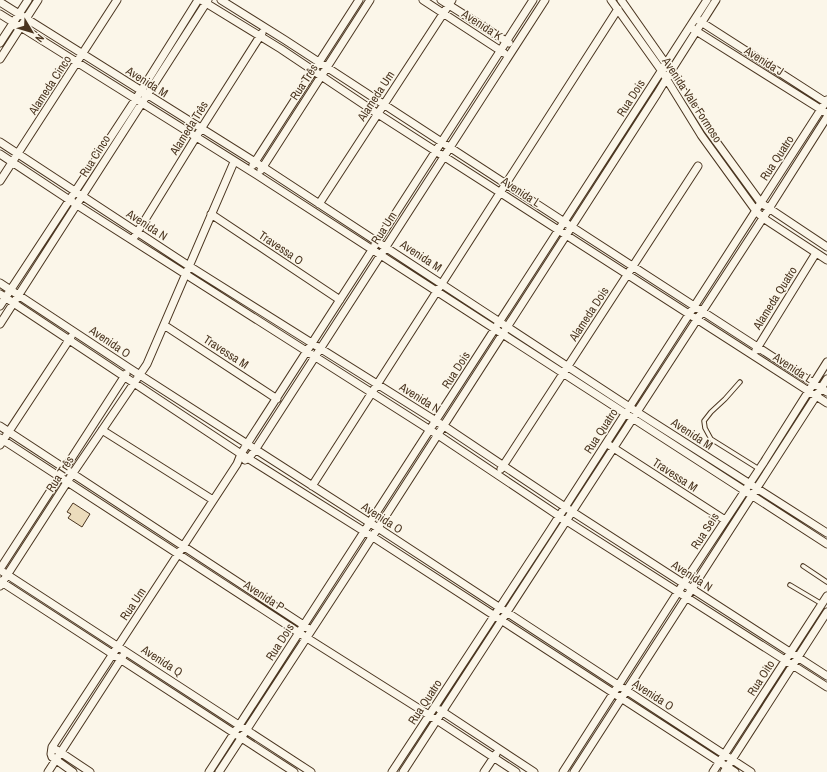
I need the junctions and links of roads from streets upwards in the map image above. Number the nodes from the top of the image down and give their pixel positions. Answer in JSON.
{"nodes":[{"id":1,"x":28,"y":0,"type":"edge"},
{"id":2,"x":38,"y":0,"type":"edge"},
{"id":3,"x":117,"y":0,"type":"edge"},
{"id":4,"x":198,"y":0,"type":"edge"},
{"id":5,"x":221,"y":0,"type":"edge"},
{"id":6,"x":359,"y":0,"type":"edge"},
{"id":7,"x":370,"y":0,"type":"edge"},
{"id":8,"x":424,"y":0,"type":"edge"},
{"id":9,"x":441,"y":0,"type":"edge"},
{"id":10,"x":533,"y":0,"type":"edge"},
{"id":11,"x":545,"y":0,"type":"edge"},
{"id":12,"x":611,"y":0,"type":"edge"},
{"id":13,"x":621,"y":0,"type":"edge"},
{"id":14,"x":707,"y":0,"type":"edge"},
{"id":15,"x":716,"y":0,"type":"edge"},
{"id":16,"x":205,"y":1,"type":"edge"},
{"id":17,"x":0,"y":2,"type":"edge"},
{"id":18,"x":450,"y":3,"type":"edge"},
{"id":19,"x":618,"y":9,"type":"junction"},
{"id":20,"x":444,"y":13,"type":"junction"},
{"id":21,"x":0,"y":14,"type":"edge"},
{"id":22,"x":18,"y":14,"type":"junction"},
{"id":23,"x":26,"y":19,"type":"junction"},
{"id":24,"x":699,"y":20,"type":"junction"},
{"id":25,"x":13,"y":22,"type":"junction"},
{"id":26,"x":20,"y":27,"type":"junction"},
{"id":27,"x":266,"y":28,"type":"junction"},
{"id":28,"x":693,"y":29,"type":"junction"},
{"id":29,"x":260,"y":36,"type":"junction"},
{"id":30,"x":506,"y":42,"type":"junction"},
{"id":31,"x":0,"y":43,"type":"edge"},
{"id":32,"x":514,"y":47,"type":"junction"},
{"id":33,"x":500,"y":50,"type":"junction"},
{"id":34,"x":82,"y":54,"type":"junction"},
{"id":35,"x":508,"y":56,"type":"junction"},
{"id":36,"x":0,"y":59,"type":"edge"},
{"id":37,"x":319,"y":62,"type":"junction"},
{"id":38,"x":77,"y":63,"type":"junction"},
{"id":39,"x":666,"y":64,"type":"junction"},
{"id":40,"x":327,"y":67,"type":"junction"},
{"id":41,"x":313,"y":71,"type":"junction"},
{"id":42,"x":670,"y":71,"type":"junction"},
{"id":43,"x":661,"y":72,"type":"junction"},
{"id":44,"x":321,"y":76,"type":"junction"},
{"id":45,"x":666,"y":79,"type":"junction"},
{"id":46,"x":144,"y":93,"type":"junction"},
{"id":47,"x":138,"y":101,"type":"junction"},
{"id":48,"x":826,"y":102,"type":"edge"},
{"id":49,"x":384,"y":105,"type":"junction"},
{"id":50,"x":378,"y":114,"type":"junction"},
{"id":51,"x":825,"y":114,"type":"edge"},
{"id":52,"x":201,"y":129,"type":"junction"},
{"id":53,"x":196,"y":138,"type":"junction"},
{"id":54,"x":0,"y":142,"type":"edge"},
{"id":55,"x":442,"y":142,"type":"junction"},
{"id":56,"x":450,"y":147,"type":"junction"},
{"id":57,"x":436,"y":151,"type":"junction"},
{"id":58,"x":0,"y":154,"type":"edge"},
{"id":59,"x":18,"y":154,"type":"junction"},
{"id":60,"x":444,"y":156,"type":"junction"},
{"id":61,"x":12,"y":162,"type":"junction"},
{"id":62,"x":234,"y":162,"type":"junction"},
{"id":63,"x":254,"y":162,"type":"junction"},
{"id":64,"x":698,"y":166,"type":"dead end"},
{"id":65,"x":262,"y":167,"type":"junction"},
{"id":66,"x":249,"y":170,"type":"junction"},
{"id":67,"x":257,"y":175,"type":"junction"},
{"id":68,"x":0,"y":181,"type":"edge"},
{"id":69,"x":506,"y":184,"type":"junction"},
{"id":70,"x":75,"y":191,"type":"junction"},
{"id":71,"x":501,"y":192,"type":"junction"},
{"id":72,"x":83,"y":196,"type":"junction"},
{"id":73,"x":70,"y":200,"type":"junction"},
{"id":74,"x":761,"y":203,"type":"junction"},
{"id":75,"x":319,"y":204,"type":"junction"},
{"id":76,"x":77,"y":205,"type":"junction"},
{"id":77,"x":769,"y":209,"type":"junction"},
{"id":78,"x":756,"y":211,"type":"junction"},
{"id":79,"x":211,"y":214,"type":"junction"},
{"id":80,"x":763,"y":218,"type":"junction"},
{"id":81,"x":564,"y":222,"type":"junction"},
{"id":82,"x":572,"y":227,"type":"junction"},
{"id":83,"x":560,"y":230,"type":"junction"},
{"id":84,"x":137,"y":232,"type":"junction"},
{"id":85,"x":567,"y":234,"type":"junction"},
{"id":86,"x":132,"y":240,"type":"junction"},
{"id":87,"x":378,"y":242,"type":"junction"},
{"id":88,"x":385,"y":246,"type":"junction"},
{"id":89,"x":827,"y":247,"type":"edge"},
{"id":90,"x":372,"y":250,"type":"junction"},
{"id":91,"x":816,"y":253,"type":"junction"},
{"id":92,"x":380,"y":255,"type":"junction"},
{"id":93,"x":827,"y":260,"type":"edge"},
{"id":94,"x":189,"y":266,"type":"junction"},
{"id":95,"x":633,"y":267,"type":"junction"},
{"id":96,"x":628,"y":274,"type":"junction"},
{"id":97,"x":185,"y":275,"type":"junction"},
{"id":98,"x":0,"y":283,"type":"edge"},
{"id":99,"x":442,"y":283,"type":"junction"},
{"id":100,"x":10,"y":290,"type":"junction"},
{"id":101,"x":437,"y":292,"type":"junction"},
{"id":102,"x":19,"y":295,"type":"junction"},
{"id":103,"x":3,"y":296,"type":"edge"},
{"id":104,"x":340,"y":300,"type":"junction"},
{"id":105,"x":13,"y":303,"type":"junction"},
{"id":106,"x":0,"y":306,"type":"edge"},
{"id":107,"x":695,"y":306,"type":"junction"},
{"id":108,"x":702,"y":311,"type":"junction"},
{"id":109,"x":689,"y":315,"type":"junction"},
{"id":110,"x":697,"y":319,"type":"junction"},
{"id":111,"x":500,"y":321,"type":"junction"},
{"id":112,"x":0,"y":324,"type":"edge"},
{"id":113,"x":164,"y":325,"type":"junction"},
{"id":114,"x":508,"y":326,"type":"junction"},
{"id":115,"x":495,"y":329,"type":"junction"},
{"id":116,"x":74,"y":332,"type":"junction"},
{"id":117,"x":503,"y":334,"type":"junction"},
{"id":118,"x":68,"y":340,"type":"junction"},
{"id":119,"x":312,"y":343,"type":"junction"},
{"id":120,"x":758,"y":346,"type":"junction"},
{"id":121,"x":320,"y":348,"type":"junction"},
{"id":122,"x":307,"y":352,"type":"junction"},
{"id":123,"x":753,"y":355,"type":"junction"},
{"id":124,"x":315,"y":357,"type":"junction"},
{"id":125,"x":827,"y":362,"type":"edge"},
{"id":126,"x":569,"y":366,"type":"junction"},
{"id":127,"x":129,"y":368,"type":"junction"},
{"id":128,"x":563,"y":374,"type":"junction"},
{"id":129,"x":140,"y":375,"type":"junction"},
{"id":130,"x":124,"y":376,"type":"junction"},
{"id":131,"x":827,"y":379,"type":"edge"},
{"id":132,"x":814,"y":382,"type":"junction"},
{"id":133,"x":134,"y":383,"type":"junction"},
{"id":134,"x":377,"y":384,"type":"junction"},
{"id":135,"x":824,"y":390,"type":"edge"},
{"id":136,"x":808,"y":391,"type":"junction"},
{"id":137,"x":371,"y":393,"type":"junction"},
{"id":138,"x":816,"y":396,"type":"junction"},
{"id":139,"x":277,"y":399,"type":"junction"},
{"id":140,"x":827,"y":403,"type":"edge"},
{"id":141,"x":630,"y":407,"type":"junction"},
{"id":142,"x":637,"y":412,"type":"junction"},
{"id":143,"x":625,"y":414,"type":"junction"},
{"id":144,"x":632,"y":419,"type":"junction"},
{"id":145,"x":436,"y":421,"type":"junction"},
{"id":146,"x":0,"y":426,"type":"edge"},
{"id":147,"x":444,"y":426,"type":"junction"},
{"id":148,"x":102,"y":430,"type":"junction"},
{"id":149,"x":430,"y":430,"type":"junction"},
{"id":150,"x":8,"y":432,"type":"junction"},
{"id":151,"x":438,"y":435,"type":"junction"},
{"id":152,"x":1,"y":441,"type":"edge"},
{"id":153,"x":606,"y":443,"type":"junction"},
{"id":154,"x":247,"y":444,"type":"junction"},
{"id":155,"x":613,"y":448,"type":"junction"},
{"id":156,"x":255,"y":450,"type":"junction"},
{"id":157,"x":241,"y":454,"type":"junction"},
{"id":158,"x":249,"y":458,"type":"junction"},
{"id":159,"x":237,"y":464,"type":"junction"},
{"id":160,"x":503,"y":466,"type":"junction"},
{"id":161,"x":65,"y":468,"type":"junction"},
{"id":162,"x":73,"y":474,"type":"junction"},
{"id":163,"x":498,"y":474,"type":"junction"},
{"id":164,"x":59,"y":476,"type":"junction"},
{"id":165,"x":68,"y":482,"type":"junction"},
{"id":166,"x":749,"y":483,"type":"junction"},
{"id":167,"x":312,"y":486,"type":"junction"},
{"id":168,"x":756,"y":488,"type":"junction"},
{"id":169,"x":744,"y":490,"type":"junction"},
{"id":170,"x":752,"y":496,"type":"junction"},
{"id":171,"x":213,"y":500,"type":"junction"},
{"id":172,"x":565,"y":507,"type":"junction"},
{"id":173,"x":572,"y":512,"type":"junction"},
{"id":174,"x":559,"y":516,"type":"junction"},
{"id":175,"x":567,"y":520,"type":"junction"},
{"id":176,"x":725,"y":520,"type":"junction"},
{"id":177,"x":370,"y":524,"type":"junction"},
{"id":178,"x":378,"y":528,"type":"junction"},
{"id":179,"x":365,"y":532,"type":"junction"},
{"id":180,"x":827,"y":533,"type":"edge"},
{"id":181,"x":373,"y":537,"type":"junction"},
{"id":182,"x":827,"y":544,"type":"edge"},
{"id":183,"x":184,"y":546,"type":"junction"},
{"id":184,"x":179,"y":554,"type":"junction"},
{"id":185,"x":0,"y":569,"type":"edge"},
{"id":186,"x":8,"y":575,"type":"junction"},
{"id":187,"x":1,"y":583,"type":"edge"},
{"id":188,"x":684,"y":584,"type":"junction"},
{"id":189,"x":245,"y":586,"type":"junction"},
{"id":190,"x":691,"y":588,"type":"junction"},
{"id":191,"x":678,"y":592,"type":"junction"},
{"id":192,"x":240,"y":594,"type":"junction"},
{"id":193,"x":827,"y":596,"type":"edge"},
{"id":194,"x":686,"y":597,"type":"junction"},
{"id":195,"x":500,"y":608,"type":"junction"},
{"id":196,"x":507,"y":612,"type":"junction"},
{"id":197,"x":827,"y":612,"type":"edge"},
{"id":198,"x":494,"y":616,"type":"junction"},
{"id":199,"x":502,"y":621,"type":"junction"},
{"id":200,"x":304,"y":625,"type":"junction"},
{"id":201,"x":312,"y":630,"type":"junction"},
{"id":202,"x":299,"y":633,"type":"junction"},
{"id":203,"x":307,"y":638,"type":"junction"},
{"id":204,"x":119,"y":646,"type":"junction"},
{"id":205,"x":126,"y":652,"type":"junction"},
{"id":206,"x":790,"y":653,"type":"junction"},
{"id":207,"x":113,"y":654,"type":"junction"},
{"id":208,"x":799,"y":658,"type":"junction"},
{"id":209,"x":121,"y":659,"type":"junction"},
{"id":210,"x":785,"y":660,"type":"junction"},
{"id":211,"x":794,"y":665,"type":"junction"},
{"id":212,"x":827,"y":676,"type":"edge"},
{"id":213,"x":168,"y":679,"type":"junction"},
{"id":214,"x":619,"y":686,"type":"junction"},
{"id":215,"x":163,"y":687,"type":"junction"},
{"id":216,"x":827,"y":687,"type":"edge"},
{"id":217,"x":626,"y":691,"type":"junction"},
{"id":218,"x":613,"y":694,"type":"junction"},
{"id":219,"x":621,"y":699,"type":"junction"},
{"id":220,"x":435,"y":707,"type":"junction"},
{"id":221,"x":443,"y":712,"type":"junction"},
{"id":222,"x":429,"y":715,"type":"junction"},
{"id":223,"x":437,"y":720,"type":"junction"},
{"id":224,"x":239,"y":725,"type":"junction"},
{"id":225,"x":246,"y":730,"type":"junction"},
{"id":226,"x":234,"y":734,"type":"junction"},
{"id":227,"x":241,"y":738,"type":"junction"},
{"id":228,"x":52,"y":747,"type":"junction"},
{"id":229,"x":499,"y":749,"type":"junction"},
{"id":230,"x":60,"y":753,"type":"junction"},
{"id":231,"x":724,"y":755,"type":"junction"},
{"id":232,"x":494,"y":757,"type":"junction"},
{"id":233,"x":54,"y":759,"type":"junction"},
{"id":234,"x":732,"y":760,"type":"junction"},
{"id":235,"x":719,"y":762,"type":"junction"},
{"id":236,"x":726,"y":769,"type":"edge"},
{"id":237,"x":48,"y":772,"type":"edge"},
{"id":238,"x":73,"y":772,"type":"edge"},
{"id":239,"x":90,"y":772,"type":"edge"},
{"id":240,"x":209,"y":772,"type":"edge"},
{"id":241,"x":219,"y":772,"type":"edge"},
{"id":242,"x":294,"y":772,"type":"edge"},
{"id":243,"x":311,"y":772,"type":"edge"},
{"id":244,"x":392,"y":772,"type":"edge"},
{"id":245,"x":403,"y":772,"type":"edge"},
{"id":246,"x":484,"y":772,"type":"edge"},
{"id":247,"x":516,"y":772,"type":"edge"},
{"id":248,"x":534,"y":772,"type":"edge"},
{"id":249,"x":563,"y":772,"type":"edge"},
{"id":250,"x":574,"y":772,"type":"edge"},
{"id":251,"x":713,"y":772,"type":"edge"},
{"id":252,"x":735,"y":772,"type":"edge"},
{"id":253,"x":751,"y":772,"type":"edge"}],
"edges":[{"from":1,"to":22,"type":"street"},
{"from":2,"to":23,"type":"street"},
{"from":3,"to":34,"type":"street","name":"Alameda Cinco"},
{"from":4,"to":46,"type":"street","name":"Rua Cinco"},
{"from":5,"to":27,"type":"street","name":"Avenida L"},
{"from":6,"to":37,"type":"street","name":"Rua Três"},
{"from":7,"to":40,"type":"street","name":"Rua Três"},
{"from":8,"to":20,"type":"street","name":"Avenida K"},
{"from":9,"to":18,"type":"street","name":"Avenida K"},
{"from":10,"to":30,"type":"street","name":"Rua Um"},
{"from":11,"to":32,"type":"street","name":"Rua Um"},
{"from":12,"to":19,"type":"street","name":"Avenida Vale Formoso"},
{"from":13,"to":39,"type":"street","name":"Avenida Vale Formoso"},
{"from":14,"to":24,"type":"street","name":"Rua Dois"},
{"from":15,"to":24,"type":"street","name":"Rua Dois"},
{"from":16,"to":29,"type":"street","name":"Avenida L"},
{"from":16,"to":46,"type":"street","name":"Rua Cinco"},
{"from":17,"to":22,"type":"street","name":"Avenida M"},
{"from":18,"to":20,"type":"street","name":"Alameda Um"},
{"from":18,"to":30,"type":"street","name":"Avenida K"},
{"from":19,"to":43,"type":"street","name":"Avenida Vale Formoso"},
{"from":19,"to":69,"type":"street"},
{"from":20,"to":33,"type":"street","name":"Avenida K"},
{"from":20,"to":49,"type":"street","name":"Alameda Um"},
{"from":21,"to":25,"type":"street","name":"Avenida M"},
{"from":22,"to":23,"type":"street","name":"Avenida M"},
{"from":22,"to":25,"type":"street"},
{"from":23,"to":26,"type":"street"},
{"from":23,"to":34,"type":"street","name":"Avenida M"},
{"from":24,"to":28,"type":"street","name":"Rua Dois"},
{"from":24,"to":48,"type":"street","name":"Avenida J"},
{"from":25,"to":26,"type":"street","name":"Avenida M"},
{"from":25,"to":31,"type":"street"},
{"from":26,"to":36,"type":"street"},
{"from":26,"to":38,"type":"street","name":"Avenida M"},
{"from":27,"to":29,"type":"street","name":"Alameda Três"},
{"from":27,"to":37,"type":"street","name":"Avenida L"},
{"from":28,"to":39,"type":"street","name":"Rua Dois"},
{"from":28,"to":42,"type":"street","name":"Rua Dois"},
{"from":28,"to":51,"type":"street","name":"Avenida J"},
{"from":29,"to":41,"type":"street","name":"Avenida L"},
{"from":29,"to":52,"type":"street","name":"Alameda Três"},
{"from":30,"to":32,"type":"street","name":"Avenida K"},
{"from":30,"to":33,"type":"street","name":"Rua Um"},
{"from":32,"to":35,"type":"street","name":"Rua Um"},
{"from":33,"to":35,"type":"street","name":"Avenida K"},
{"from":33,"to":55,"type":"street","name":"Rua Um"},
{"from":34,"to":38,"type":"street","name":"Alameda Cinco"},
{"from":34,"to":46,"type":"street","name":"Avenida M"},
{"from":35,"to":56,"type":"street","name":"Rua Um"},
{"from":37,"to":40,"type":"street","name":"Avenida L"},
{"from":37,"to":41,"type":"street","name":"Rua Três"},
{"from":38,"to":47,"type":"street","name":"Avenida M"},
{"from":38,"to":59,"type":"street","name":"Alameda Cinco"},
{"from":39,"to":42,"type":"street","name":"Avenida Vale Formoso"},
{"from":39,"to":43,"type":"street","name":"Rua Dois"},
{"from":40,"to":44,"type":"street","name":"Rua Três"},
{"from":40,"to":49,"type":"street","name":"Avenida L"},
{"from":41,"to":44,"type":"street","name":"Avenida L"},
{"from":41,"to":63,"type":"street","name":"Rua Três"},
{"from":42,"to":45,"type":"street","name":"Rua Dois"},
{"from":42,"to":74,"type":"street","name":"Avenida Vale Formoso"},
{"from":43,"to":45,"type":"street","name":"Avenida Vale Formoso"},
{"from":43,"to":81,"type":"street","name":"Rua Dois"},
{"from":44,"to":50,"type":"street","name":"Avenida L"},
{"from":44,"to":65,"type":"street","name":"Rua Três"},
{"from":45,"to":78,"type":"street","name":"Avenida Vale Formoso"},
{"from":45,"to":82,"type":"street","name":"Rua Dois"},
{"from":46,"to":47,"type":"street","name":"Rua Cinco"},
{"from":46,"to":52,"type":"street","name":"Avenida M"},
{"from":47,"to":53,"type":"street","name":"Avenida M"},
{"from":47,"to":70,"type":"street","name":"Rua Cinco"},
{"from":47,"to":72,"type":"street","name":"Rua Cinco"},
{"from":48,"to":51,"type":"street","name":"Rua Quatro"},
{"from":49,"to":50,"type":"street","name":"Alameda Um"},
{"from":49,"to":55,"type":"street","name":"Avenida L"},
{"from":50,"to":57,"type":"street","name":"Avenida L"},
{"from":50,"to":75,"type":"street","name":"Alameda Um"},
{"from":51,"to":74,"type":"street","name":"Rua Quatro"},
{"from":51,"to":77,"type":"street","name":"Rua Quatro"},
{"from":52,"to":53,"type":"street","name":"Alameda Três"},
{"from":52,"to":63,"type":"street","name":"Avenida M"},
{"from":53,"to":62,"type":"street","name":"Avenida M"},
{"from":53,"to":84,"type":"street","name":"Alameda Três"},
{"from":54,"to":59,"type":"street","name":"Avenida N"},
{"from":55,"to":56,"type":"street","name":"Avenida L"},
{"from":55,"to":57,"type":"street","name":"Rua Um"},
{"from":56,"to":60,"type":"street","name":"Rua Um"},
{"from":56,"to":69,"type":"street","name":"Avenida L"},
{"from":57,"to":60,"type":"street","name":"Avenida L"},
{"from":57,"to":87,"type":"street","name":"Rua Um"},
{"from":58,"to":61,"type":"street","name":"Avenida N"},
{"from":59,"to":61,"type":"street","name":"Alameda Cinco"},
{"from":59,"to":70,"type":"street","name":"Avenida N"},
{"from":60,"to":71,"type":"street","name":"Avenida L"},
{"from":60,"to":88,"type":"street","name":"Rua Um"},
{"from":61,"to":68,"type":"street","name":"Alameda Cinco"},
{"from":61,"to":73,"type":"street","name":"Avenida N"},
{"from":62,"to":66,"type":"street","name":"Avenida M"},
{"from":62,"to":79,"type":"street","name":"Rua Três"},
{"from":63,"to":65,"type":"street","name":"Avenida M"},
{"from":63,"to":66,"type":"street","name":"Rua Três"},
{"from":64,"to":95,"type":"street","name":"Alameda Dois"},
{"from":65,"to":67,"type":"street","name":"Rua Três"},
{"from":65,"to":75,"type":"street","name":"Avenida M"},
{"from":66,"to":67,"type":"street","name":"Avenida M"},
{"from":67,"to":90,"type":"street","name":"Avenida M"},
{"from":69,"to":71,"type":"street"},
{"from":69,"to":81,"type":"street","name":"Avenida L"},
{"from":70,"to":72,"type":"street","name":"Avenida N"},
{"from":70,"to":73,"type":"street","name":"Rua Cinco"},
{"from":71,"to":83,"type":"street","name":"Avenida L"},
{"from":71,"to":99,"type":"street"},
{"from":72,"to":76,"type":"street","name":"Rua Cinco"},
{"from":72,"to":84,"type":"street","name":"Avenida N"},
{"from":73,"to":76,"type":"street","name":"Avenida N"},
{"from":73,"to":100,"type":"street","name":"Rua Cinco"},
{"from":74,"to":77,"type":"street"},
{"from":74,"to":78,"type":"street","name":"Rua Quatro"},
{"from":75,"to":87,"type":"street","name":"Avenida M"},
{"from":76,"to":86,"type":"street","name":"Avenida N"},
{"from":76,"to":102,"type":"street","name":"Rua Cinco"},
{"from":77,"to":80,"type":"street","name":"Rua Quatro"},
{"from":77,"to":89,"type":"street"},
{"from":78,"to":80,"type":"street"},
{"from":78,"to":107,"type":"street","name":"Rua Quatro"},
{"from":79,"to":94,"type":"street","name":"Rua Três"},
{"from":79,"to":104,"type":"street","name":"Travessa O"},
{"from":80,"to":91,"type":"street"},
{"from":80,"to":108,"type":"street","name":"Rua Quatro"},
{"from":81,"to":82,"type":"street","name":"Avenida L"},
{"from":81,"to":83,"type":"street","name":"Rua Dois"},
{"from":82,"to":85,"type":"street","name":"Rua Dois"},
{"from":82,"to":95,"type":"street","name":"Avenida L"},
{"from":83,"to":85,"type":"street","name":"Avenida L"},
{"from":83,"to":111,"type":"street","name":"Rua Dois"},
{"from":84,"to":86,"type":"street","name":"Alameda Três"},
{"from":84,"to":94,"type":"street","name":"Avenida N"},
{"from":85,"to":96,"type":"street","name":"Avenida L"},
{"from":85,"to":114,"type":"street","name":"Rua Dois"},
{"from":86,"to":97,"type":"street","name":"Avenida N"},
{"from":87,"to":88,"type":"street","name":"Avenida M"},
{"from":87,"to":90,"type":"street","name":"Rua Um"},
{"from":88,"to":92,"type":"street","name":"Rua Um"},
{"from":88,"to":99,"type":"street","name":"Avenida M"},
{"from":90,"to":92,"type":"street","name":"Avenida M"},
{"from":90,"to":104,"type":"street","name":"Rua Um"},
{"from":91,"to":93,"type":"street"},
{"from":91,"to":120,"type":"street","name":"Alameda Quatro"},
{"from":92,"to":101,"type":"street","name":"Avenida M"},
{"from":92,"to":121,"type":"street","name":"Rua Um"},
{"from":94,"to":97,"type":"street","name":"Rua Três"},
{"from":94,"to":119,"type":"street","name":"Avenida N"},
{"from":95,"to":96,"type":"street","name":"Alameda Dois"},
{"from":95,"to":107,"type":"street","name":"Avenida L"},
{"from":96,"to":109,"type":"street","name":"Avenida L"},
{"from":96,"to":126,"type":"street","name":"Alameda Dois"},
{"from":97,"to":113,"type":"street","name":"Rua Três"},
{"from":97,"to":122,"type":"street","name":"Avenida N"},
{"from":98,"to":100,"type":"street","name":"Avenida O"},
{"from":99,"to":101,"type":"street"},
{"from":99,"to":111,"type":"street","name":"Avenida M"},
{"from":100,"to":102,"type":"street","name":"Avenida O"},
{"from":100,"to":103,"type":"street","name":"Rua Cinco"},
{"from":101,"to":115,"type":"street","name":"Avenida M"},
{"from":101,"to":134,"type":"street"},
{"from":102,"to":105,"type":"street","name":"Rua Cinco"},
{"from":102,"to":116,"type":"street","name":"Avenida O"},
{"from":103,"to":105,"type":"street","name":"Avenida O"},
{"from":103,"to":106,"type":"street","name":"Rua Cinco"},
{"from":104,"to":119,"type":"street","name":"Rua Um"},
{"from":105,"to":112,"type":"street","name":"Rua Cinco"},
{"from":105,"to":118,"type":"street","name":"Avenida O"},
{"from":107,"to":108,"type":"street","name":"Avenida L"},
{"from":107,"to":109,"type":"street","name":"Rua Quatro"},
{"from":108,"to":110,"type":"street","name":"Rua Quatro"},
{"from":108,"to":120,"type":"street","name":"Avenida L"},
{"from":109,"to":110,"type":"street","name":"Avenida L"},
{"from":109,"to":141,"type":"street","name":"Rua Quatro"},
{"from":110,"to":123,"type":"street","name":"Avenida L"},
{"from":110,"to":142,"type":"street","name":"Rua Quatro"},
{"from":111,"to":114,"type":"street","name":"Avenida M"},
{"from":111,"to":115,"type":"street","name":"Rua Dois"},
{"from":113,"to":129,"type":"street","name":"Rua Três"},
{"from":113,"to":139,"type":"street","name":"Travessa M"},
{"from":114,"to":117,"type":"street","name":"Rua Dois"},
{"from":114,"to":126,"type":"street","name":"Avenida M"},
{"from":115,"to":117,"type":"street","name":"Avenida M"},
{"from":115,"to":145,"type":"street","name":"Rua Dois"},
{"from":116,"to":118,"type":"street"},
{"from":116,"to":127,"type":"street","name":"Avenida O"},
{"from":117,"to":128,"type":"street","name":"Avenida M"},
{"from":117,"to":147,"type":"street","name":"Rua Dois"},
{"from":118,"to":130,"type":"street","name":"Avenida O"},
{"from":118,"to":150,"type":"street"},
{"from":119,"to":121,"type":"street","name":"Avenida N"},
{"from":119,"to":122,"type":"street","name":"Rua Um"},
{"from":120,"to":123,"type":"street","name":"Alameda Quatro"},
{"from":120,"to":132,"type":"street","name":"Avenida L"},
{"from":121,"to":124,"type":"street","name":"Rua Um"},
{"from":121,"to":134,"type":"street","name":"Avenida N"},
{"from":122,"to":124,"type":"street","name":"Avenida N"},
{"from":122,"to":139,"type":"street","name":"Rua Um"},
{"from":123,"to":136,"type":"street","name":"Avenida L"},
{"from":124,"to":137,"type":"street","name":"Avenida N"},
{"from":124,"to":156,"type":"street","name":"Rua Um"},
{"from":125,"to":132,"type":"street","name":"Rua Seis"},
{"from":126,"to":128,"type":"street","name":"Alameda Dois"},
{"from":126,"to":141,"type":"street","name":"Avenida M"},
{"from":127,"to":129,"type":"street","name":"Avenida O"},
{"from":127,"to":130,"type":"street","name":"Rua Três"},
{"from":128,"to":143,"type":"street","name":"Avenida M"},
{"from":128,"to":160,"type":"street","name":"Alameda Dois"},
{"from":129,"to":133,"type":"street","name":"Rua Três"},
{"from":129,"to":154,"type":"street","name":"Avenida O"},
{"from":130,"to":133,"type":"street","name":"Avenida O"},
{"from":130,"to":161,"type":"street","name":"Rua Três"},
{"from":131,"to":135,"type":"street","name":"Rua Seis"},
{"from":132,"to":135,"type":"street","name":"Avenida L"},
{"from":132,"to":136,"type":"street","name":"Rua Seis"},
{"from":133,"to":148,"type":"street","name":"Rua Três"},
{"from":133,"to":157,"type":"street","name":"Avenida O"},
{"from":134,"to":137,"type":"street"},
{"from":134,"to":145,"type":"street","name":"Avenida N"},
{"from":135,"to":138,"type":"street","name":"Rua Seis"},
{"from":136,"to":138,"type":"street","name":"Avenida L"},
{"from":136,"to":166,"type":"street","name":"Rua Seis"},
{"from":137,"to":149,"type":"street","name":"Avenida N"},
{"from":137,"to":167,"type":"street"},
{"from":138,"to":140,"type":"street","name":"Avenida L"},
{"from":138,"to":168,"type":"street","name":"Rua Seis"},
{"from":139,"to":154,"type":"street","name":"Rua Um"},
{"from":141,"to":142,"type":"street","name":"Avenida M"},
{"from":141,"to":143,"type":"street","name":"Rua Quatro"},
{"from":142,"to":144,"type":"street","name":"Rua Quatro"},
{"from":142,"to":166,"type":"street","name":"Avenida M"},
{"from":143,"to":144,"type":"street","name":"Avenida M"},
{"from":143,"to":153,"type":"street","name":"Rua Quatro"},
{"from":144,"to":155,"type":"street","name":"Rua Quatro"},
{"from":144,"to":169,"type":"street","name":"Avenida M"},
{"from":145,"to":147,"type":"street","name":"Avenida N"},
{"from":145,"to":149,"type":"street","name":"Rua Dois"},
{"from":146,"to":150,"type":"street","name":"Avenida P"},
{"from":147,"to":151,"type":"street","name":"Rua Dois"},
{"from":147,"to":160,"type":"street","name":"Avenida N"},
{"from":148,"to":162,"type":"street","name":"Rua Três"},
{"from":148,"to":171,"type":"street"},
{"from":149,"to":151,"type":"street","name":"Avenida N"},
{"from":149,"to":177,"type":"street","name":"Rua Dois"},
{"from":150,"to":152,"type":"street"},
{"from":150,"to":161,"type":"street","name":"Avenida P"},
{"from":151,"to":163,"type":"street","name":"Avenida N"},
{"from":151,"to":178,"type":"street","name":"Rua Dois"},
{"from":152,"to":164,"type":"street","name":"Avenida P"},
{"from":153,"to":155,"type":"street","name":"Travessa M"},
{"from":153,"to":172,"type":"street","name":"Rua Quatro"},
{"from":154,"to":156,"type":"street","name":"Avenida O"},
{"from":154,"to":157,"type":"street","name":"Rua Um"},
{"from":155,"to":173,"type":"street","name":"Rua Quatro"},
{"from":155,"to":176,"type":"street","name":"Travessa M"},
{"from":156,"to":158,"type":"street","name":"Rua Um"},
{"from":156,"to":167,"type":"street","name":"Avenida O"},
{"from":157,"to":158,"type":"street","name":"Avenida O"},
{"from":157,"to":159,"type":"street","name":"Rua Um"},
{"from":158,"to":159,"type":"street","name":"Rua Um"},
{"from":158,"to":179,"type":"street","name":"Avenida O"},
{"from":159,"to":171,"type":"street","name":"Rua Um"},
{"from":160,"to":163,"type":"street","name":"Alameda Dois"},
{"from":160,"to":172,"type":"street","name":"Avenida N"},
{"from":161,"to":162,"type":"street","name":"Avenida P"},
{"from":161,"to":164,"type":"street","name":"Rua Três"},
{"from":162,"to":165,"type":"street","name":"Rua Três"},
{"from":162,"to":183,"type":"street","name":"Avenida P"},
{"from":163,"to":174,"type":"street","name":"Avenida N"},
{"from":164,"to":165,"type":"street","name":"Avenida P"},
{"from":164,"to":185,"type":"street","name":"Rua Três"},
{"from":165,"to":184,"type":"street","name":"Avenida P"},
{"from":165,"to":186,"type":"street","name":"Rua Três"},
{"from":166,"to":168,"type":"street","name":"Avenida M"},
{"from":166,"to":169,"type":"street","name":"Rua Seis"},
{"from":167,"to":177,"type":"street","name":"Avenida O"},
{"from":168,"to":170,"type":"street","name":"Rua Seis"},
{"from":168,"to":180,"type":"street","name":"Avenida M"},
{"from":169,"to":170,"type":"street","name":"Avenida M"},
{"from":169,"to":176,"type":"street","name":"Rua Seis"},
{"from":170,"to":182,"type":"street","name":"Avenida M"},
{"from":170,"to":190,"type":"street","name":"Rua Seis"},
{"from":171,"to":183,"type":"street","name":"Rua Um"},
{"from":172,"to":173,"type":"street","name":"Avenida N"},
{"from":172,"to":174,"type":"street","name":"Rua Quatro"},
{"from":173,"to":175,"type":"street","name":"Rua Quatro"},
{"from":173,"to":188,"type":"street","name":"Avenida N"},
{"from":174,"to":175,"type":"street","name":"Avenida N"},
{"from":174,"to":195,"type":"street","name":"Rua Quatro"},
{"from":175,"to":191,"type":"street","name":"Avenida N"},
{"from":175,"to":196,"type":"street","name":"Rua Quatro"},
{"from":176,"to":188,"type":"street","name":"Rua Seis"},
{"from":177,"to":178,"type":"street","name":"Avenida O"},
{"from":177,"to":179,"type":"street","name":"Rua Dois"},
{"from":178,"to":181,"type":"street","name":"Rua Dois"},
{"from":178,"to":195,"type":"street","name":"Avenida O"},
{"from":179,"to":181,"type":"street","name":"Avenida O"},
{"from":179,"to":200,"type":"street","name":"Rua Dois"},
{"from":181,"to":198,"type":"street","name":"Avenida O"},
{"from":181,"to":201,"type":"street","name":"Rua Dois"},
{"from":183,"to":184,"type":"street","name":"Rua Um"},
{"from":183,"to":189,"type":"street","name":"Avenida P"},
{"from":184,"to":192,"type":"street","name":"Avenida P"},
{"from":184,"to":204,"type":"street","name":"Rua Um"},
{"from":185,"to":186,"type":"street","name":"Avenida Q"},
{"from":186,"to":187,"type":"street","name":"Rua Três"},
{"from":186,"to":204,"type":"street","name":"Avenida Q"},
{"from":187,"to":207,"type":"street","name":"Avenida Q"},
{"from":188,"to":190,"type":"street","name":"Avenida N"},
{"from":188,"to":191,"type":"street","name":"Rua Seis"},
{"from":189,"to":192,"type":"street"},
{"from":189,"to":200,"type":"street","name":"Avenida P"},
{"from":190,"to":194,"type":"street","name":"Rua Seis"},
{"from":190,"to":206,"type":"street","name":"Avenida N"},
{"from":191,"to":194,"type":"street","name":"Avenida N"},
{"from":191,"to":214,"type":"street","name":"Rua Seis"},
{"from":192,"to":202,"type":"street","name":"Avenida P"},
{"from":193,"to":206,"type":"street","name":"Rua Oito"},
{"from":194,"to":210,"type":"street","name":"Avenida N"},
{"from":194,"to":217,"type":"street","name":"Rua Seis"},
{"from":195,"to":196,"type":"street","name":"Avenida O"},
{"from":195,"to":198,"type":"street","name":"Rua Quatro"},
{"from":196,"to":199,"type":"street","name":"Rua Quatro"},
{"from":196,"to":214,"type":"street","name":"Avenida O"},
{"from":197,"to":208,"type":"street","name":"Rua Oito"},
{"from":198,"to":199,"type":"street","name":"Avenida O"},
{"from":198,"to":220,"type":"street","name":"Rua Quatro"},
{"from":199,"to":218,"type":"street","name":"Avenida O"},
{"from":199,"to":221,"type":"street","name":"Rua Quatro"},
{"from":200,"to":201,"type":"street","name":"Avenida P"},
{"from":200,"to":202,"type":"street","name":"Rua Dois"},
{"from":201,"to":203,"type":"street","name":"Rua Dois"},
{"from":202,"to":203,"type":"street","name":"Avenida P"},
{"from":202,"to":224,"type":"street","name":"Rua Dois"},
{"from":203,"to":222,"type":"street","name":"Avenida P"},
{"from":203,"to":225,"type":"street","name":"Rua Dois"},
{"from":204,"to":205,"type":"street","name":"Avenida Q"},
{"from":204,"to":207,"type":"street","name":"Rua Um"},
{"from":205,"to":209,"type":"street"},
{"from":205,"to":213,"type":"street","name":"Avenida Q"},
{"from":206,"to":208,"type":"street","name":"Avenida N"},
{"from":206,"to":210,"type":"street","name":"Rua Oito"},
{"from":207,"to":209,"type":"street","name":"Avenida Q"},
{"from":207,"to":228,"type":"street","name":"Rua Um"},
{"from":208,"to":211,"type":"street","name":"Rua Oito"},
{"from":208,"to":212,"type":"street","name":"Avenida N"},
{"from":209,"to":215,"type":"street","name":"Avenida Q"},
{"from":209,"to":230,"type":"street"},
{"from":210,"to":211,"type":"street","name":"Avenida N"},
{"from":210,"to":231,"type":"street","name":"Rua Oito"},
{"from":211,"to":216,"type":"street","name":"Avenida N"},
{"from":211,"to":234,"type":"street","name":"Rua Oito"},
{"from":213,"to":215,"type":"street"},
{"from":213,"to":224,"type":"street","name":"Avenida Q"},
{"from":214,"to":217,"type":"street","name":"Avenida O"},
{"from":214,"to":218,"type":"street","name":"Rua Seis"},
{"from":215,"to":226,"type":"street","name":"Avenida Q"},
{"from":217,"to":219,"type":"street","name":"Rua Seis"},
{"from":217,"to":231,"type":"street","name":"Avenida O"},
{"from":218,"to":219,"type":"street","name":"Avenida O"},
{"from":218,"to":249,"type":"street","name":"Rua Seis"},
{"from":219,"to":235,"type":"street","name":"Avenida O"},
{"from":219,"to":250,"type":"street","name":"Rua Seis"},
{"from":220,"to":221,"type":"street"},
{"from":220,"to":222,"type":"street","name":"Rua Quatro"},
{"from":221,"to":223,"type":"street","name":"Rua Quatro"},
{"from":221,"to":229,"type":"street"},
{"from":222,"to":223,"type":"street","name":"Avenida P"},
{"from":222,"to":244,"type":"street","name":"Rua Quatro"},
{"from":223,"to":232,"type":"street","name":"Avenida P"},
{"from":223,"to":245,"type":"street","name":"Rua Quatro"},
{"from":224,"to":225,"type":"street","name":"Avenida Q"},
{"from":224,"to":226,"type":"street","name":"Rua Dois"},
{"from":225,"to":227,"type":"street","name":"Rua Dois"},
{"from":225,"to":243,"type":"street","name":"Avenida Q"},
{"from":226,"to":227,"type":"street","name":"Avenida Q"},
{"from":226,"to":240,"type":"street","name":"Rua Dois"},
{"from":227,"to":241,"type":"street","name":"Rua Dois"},
{"from":227,"to":242,"type":"street","name":"Avenida Q"},
{"from":228,"to":230,"type":"street"},
{"from":228,"to":233,"type":"street"},
{"from":229,"to":232,"type":"street"},
{"from":229,"to":248,"type":"street"},
{"from":230,"to":233,"type":"street"},
{"from":230,"to":239,"type":"street"},
{"from":231,"to":234,"type":"street","name":"Avenida O"},
{"from":231,"to":235,"type":"street","name":"Rua Oito"},
{"from":232,"to":246,"type":"street"},
{"from":232,"to":247,"type":"street","name":"Avenida P"},
{"from":233,"to":237,"type":"street"},
{"from":233,"to":238,"type":"street"},
{"from":234,"to":236,"type":"street","name":"Rua Oito"},
{"from":234,"to":253,"type":"street","name":"Avenida O"},
{"from":235,"to":236,"type":"street","name":"Avenida O"},
{"from":235,"to":251,"type":"street","name":"Rua Oito"},
{"from":236,"to":252,"type":"street","name":"Avenida O"}]}
